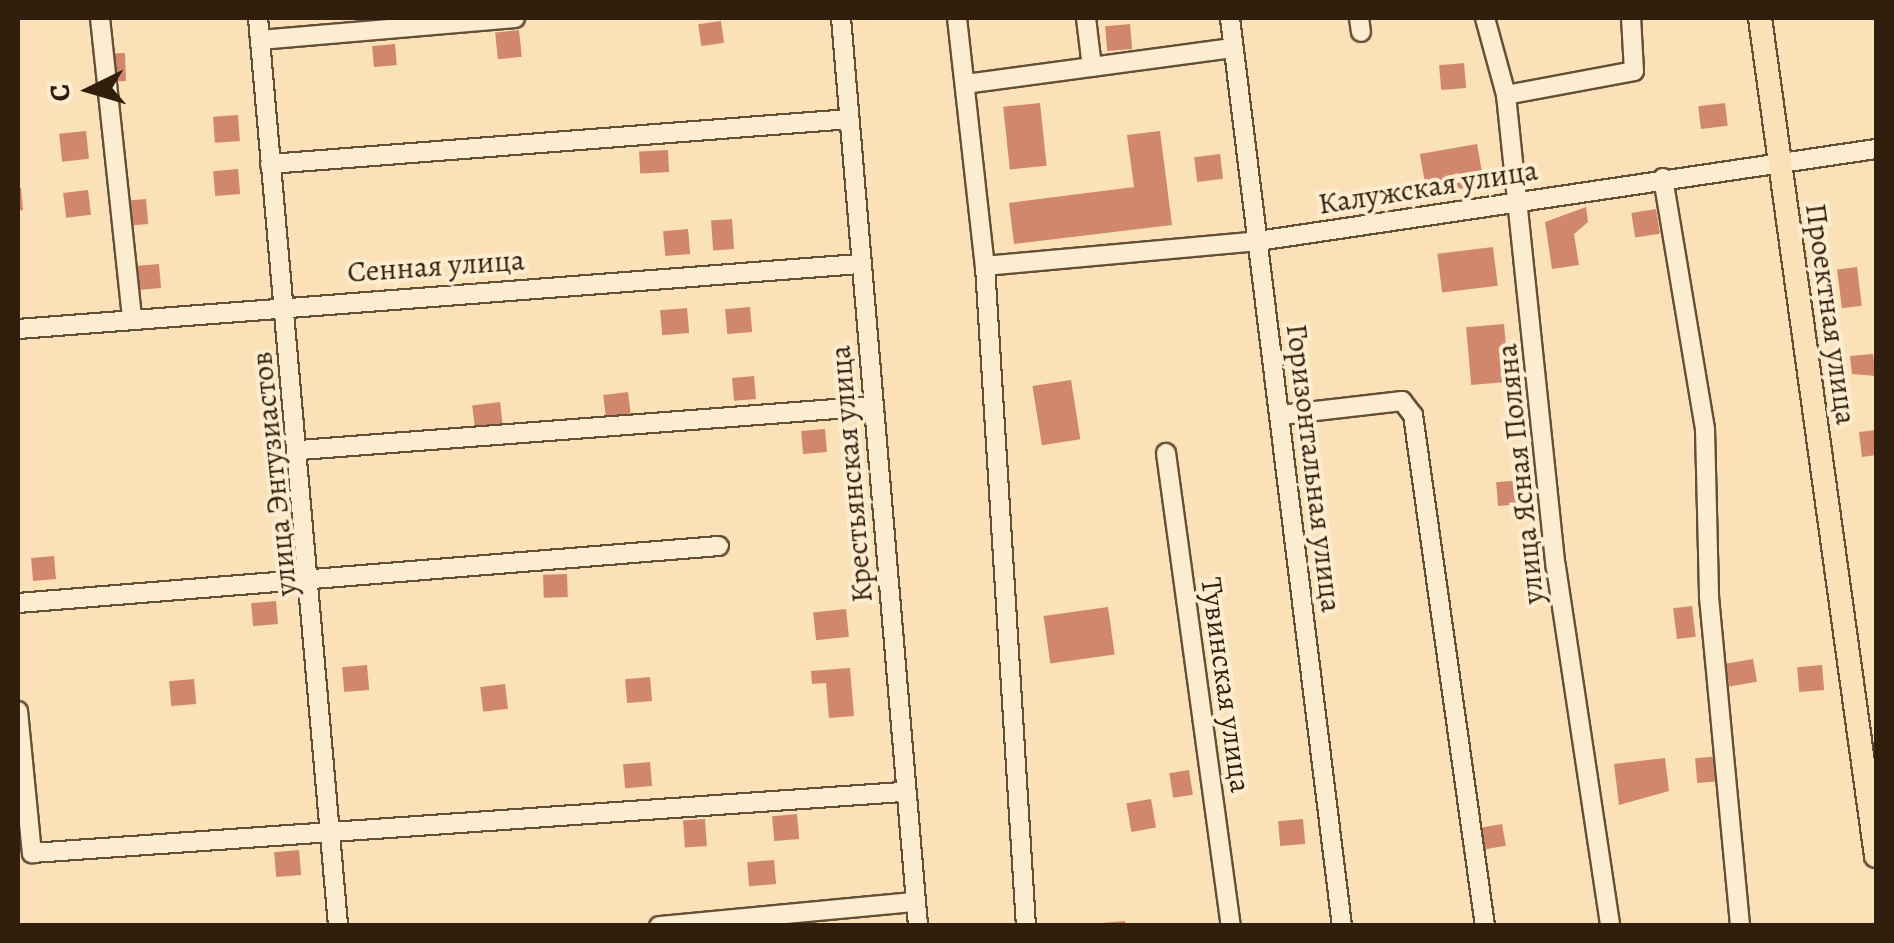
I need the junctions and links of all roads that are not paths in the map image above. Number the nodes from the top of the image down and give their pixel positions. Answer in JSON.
{"nodes":[{"id":1,"x":100,"y":18,"type":"edge"},
{"id":2,"x":258,"y":18,"type":"edge"},
{"id":3,"x":515,"y":18,"type":"edge"},
{"id":4,"x":841,"y":18,"type":"edge"},
{"id":5,"x":957,"y":18,"type":"edge"},
{"id":6,"x":1086,"y":18,"type":"edge"},
{"id":7,"x":1230,"y":18,"type":"edge"},
{"id":8,"x":1485,"y":18,"type":"edge"},
{"id":9,"x":1631,"y":18,"type":"edge"},
{"id":10,"x":1760,"y":18,"type":"edge"},
{"id":11,"x":260,"y":40,"type":"junction"},
{"id":12,"x":1233,"y":48,"type":"junction"},
{"id":13,"x":1092,"y":67,"type":"junction"},
{"id":14,"x":966,"y":84,"type":"junction"},
{"id":15,"x":1506,"y":95,"type":"junction"},
{"id":16,"x":849,"y":119,"type":"junction"},
{"id":17,"x":1876,"y":149,"type":"edge"},
{"id":18,"x":1780,"y":163,"type":"junction"},
{"id":19,"x":270,"y":164,"type":"junction"},
{"id":20,"x":1663,"y":178,"type":"junction"},
{"id":21,"x":1518,"y":202,"type":"junction"},
{"id":22,"x":1258,"y":241,"type":"junction"},
{"id":23,"x":860,"y":264,"type":"junction"},
{"id":24,"x":985,"y":266,"type":"junction"},
{"id":25,"x":286,"y":304,"type":"junction"},
{"id":26,"x":132,"y":318,"type":"junction"},
{"id":27,"x":18,"y":328,"type":"edge"},
{"id":28,"x":874,"y":406,"type":"junction"},
{"id":29,"x":1282,"y":416,"type":"junction"},
{"id":30,"x":300,"y":450,"type":"junction"},
{"id":31,"x":1166,"y":452,"type":"dead end"},
{"id":32,"x":719,"y":546,"type":"dead end"},
{"id":33,"x":312,"y":577,"type":"junction"},
{"id":34,"x":18,"y":603,"type":"edge"},
{"id":35,"x":18,"y":711,"type":"edge"},
{"id":36,"x":904,"y":792,"type":"junction"},
{"id":37,"x":334,"y":832,"type":"junction"},
{"id":38,"x":1876,"y":856,"type":"edge"},
{"id":39,"x":915,"y":902,"type":"junction"},
{"id":40,"x":338,"y":926,"type":"edge"},
{"id":41,"x":659,"y":926,"type":"edge"},
{"id":42,"x":918,"y":926,"type":"edge"},
{"id":43,"x":1026,"y":926,"type":"edge"},
{"id":44,"x":1231,"y":926,"type":"edge"},
{"id":45,"x":1342,"y":926,"type":"edge"},
{"id":46,"x":1484,"y":926,"type":"edge"},
{"id":47,"x":1610,"y":926,"type":"edge"},
{"id":48,"x":1740,"y":926,"type":"edge"}],
"edges":[{"from":1,"to":26,"type":"street"},
{"from":2,"to":11,"type":"street","name":"улица Энтузиастов"},
{"from":3,"to":11,"type":"street"},
{"from":4,"to":16,"type":"street","name":"Крестьянская улица"},
{"from":5,"to":14,"type":"street"},
{"from":6,"to":13,"type":"street"},
{"from":7,"to":12,"type":"street","name":"Горизонтальная улица"},
{"from":8,"to":15,"type":"street","name":"улица Ясная Поляна"},
{"from":9,"to":15,"type":"street"},
{"from":10,"to":18,"type":"main road","name":"Проектная улица"},
{"from":11,"to":19,"type":"street","name":"улица Энтузиастов"},
{"from":12,"to":13,"type":"street"},
{"from":12,"to":22,"type":"street","name":"Горизонтальная улица"},
{"from":13,"to":14,"type":"street"},
{"from":14,"to":24,"type":"street"},
{"from":15,"to":21,"type":"street","name":"улица Ясная Поляна"},
{"from":16,"to":19,"type":"street"},
{"from":16,"to":23,"type":"street","name":"Крестьянская улица"},
{"from":17,"to":18,"type":"street","name":"Калужская улица"},
{"from":18,"to":20,"type":"street","name":"Калужская улица"},
{"from":18,"to":38,"type":"main road","name":"Проектная улица"},
{"from":19,"to":25,"type":"street","name":"улица Энтузиастов"},
{"from":20,"to":21,"type":"street","name":"Калужская улица"},
{"from":20,"to":48,"type":"street"},
{"from":21,"to":22,"type":"street","name":"Калужская улица"},
{"from":21,"to":47,"type":"street","name":"улица Ясная Поляна"},
{"from":22,"to":24,"type":"street","name":"Калужская улица"},
{"from":22,"to":29,"type":"street","name":"Горизонтальная улица"},
{"from":23,"to":25,"type":"street","name":"Сенная улица"},
{"from":23,"to":28,"type":"street","name":"Крестьянская улица"},
{"from":24,"to":43,"type":"street"},
{"from":25,"to":26,"type":"street","name":"Сенная улица"},
{"from":25,"to":30,"type":"street","name":"улица Энтузиастов"},
{"from":26,"to":27,"type":"street","name":"Сенная улица"},
{"from":28,"to":30,"type":"street"},
{"from":28,"to":36,"type":"street","name":"Крестьянская улица"},
{"from":29,"to":45,"type":"street","name":"Горизонтальная улица"},
{"from":29,"to":46,"type":"street"},
{"from":30,"to":33,"type":"street","name":"улица Энтузиастов"},
{"from":31,"to":44,"type":"street","name":"Тувинская улица"},
{"from":32,"to":33,"type":"street"},
{"from":33,"to":34,"type":"street"},
{"from":33,"to":37,"type":"street","name":"улица Энтузиастов"},
{"from":35,"to":37,"type":"street"},
{"from":36,"to":37,"type":"street"},
{"from":36,"to":39,"type":"street","name":"Крестьянская улица"},
{"from":37,"to":40,"type":"street","name":"улица Энтузиастов"},
{"from":39,"to":41,"type":"street"},
{"from":39,"to":42,"type":"street","name":"Крестьянская улица"}]}
